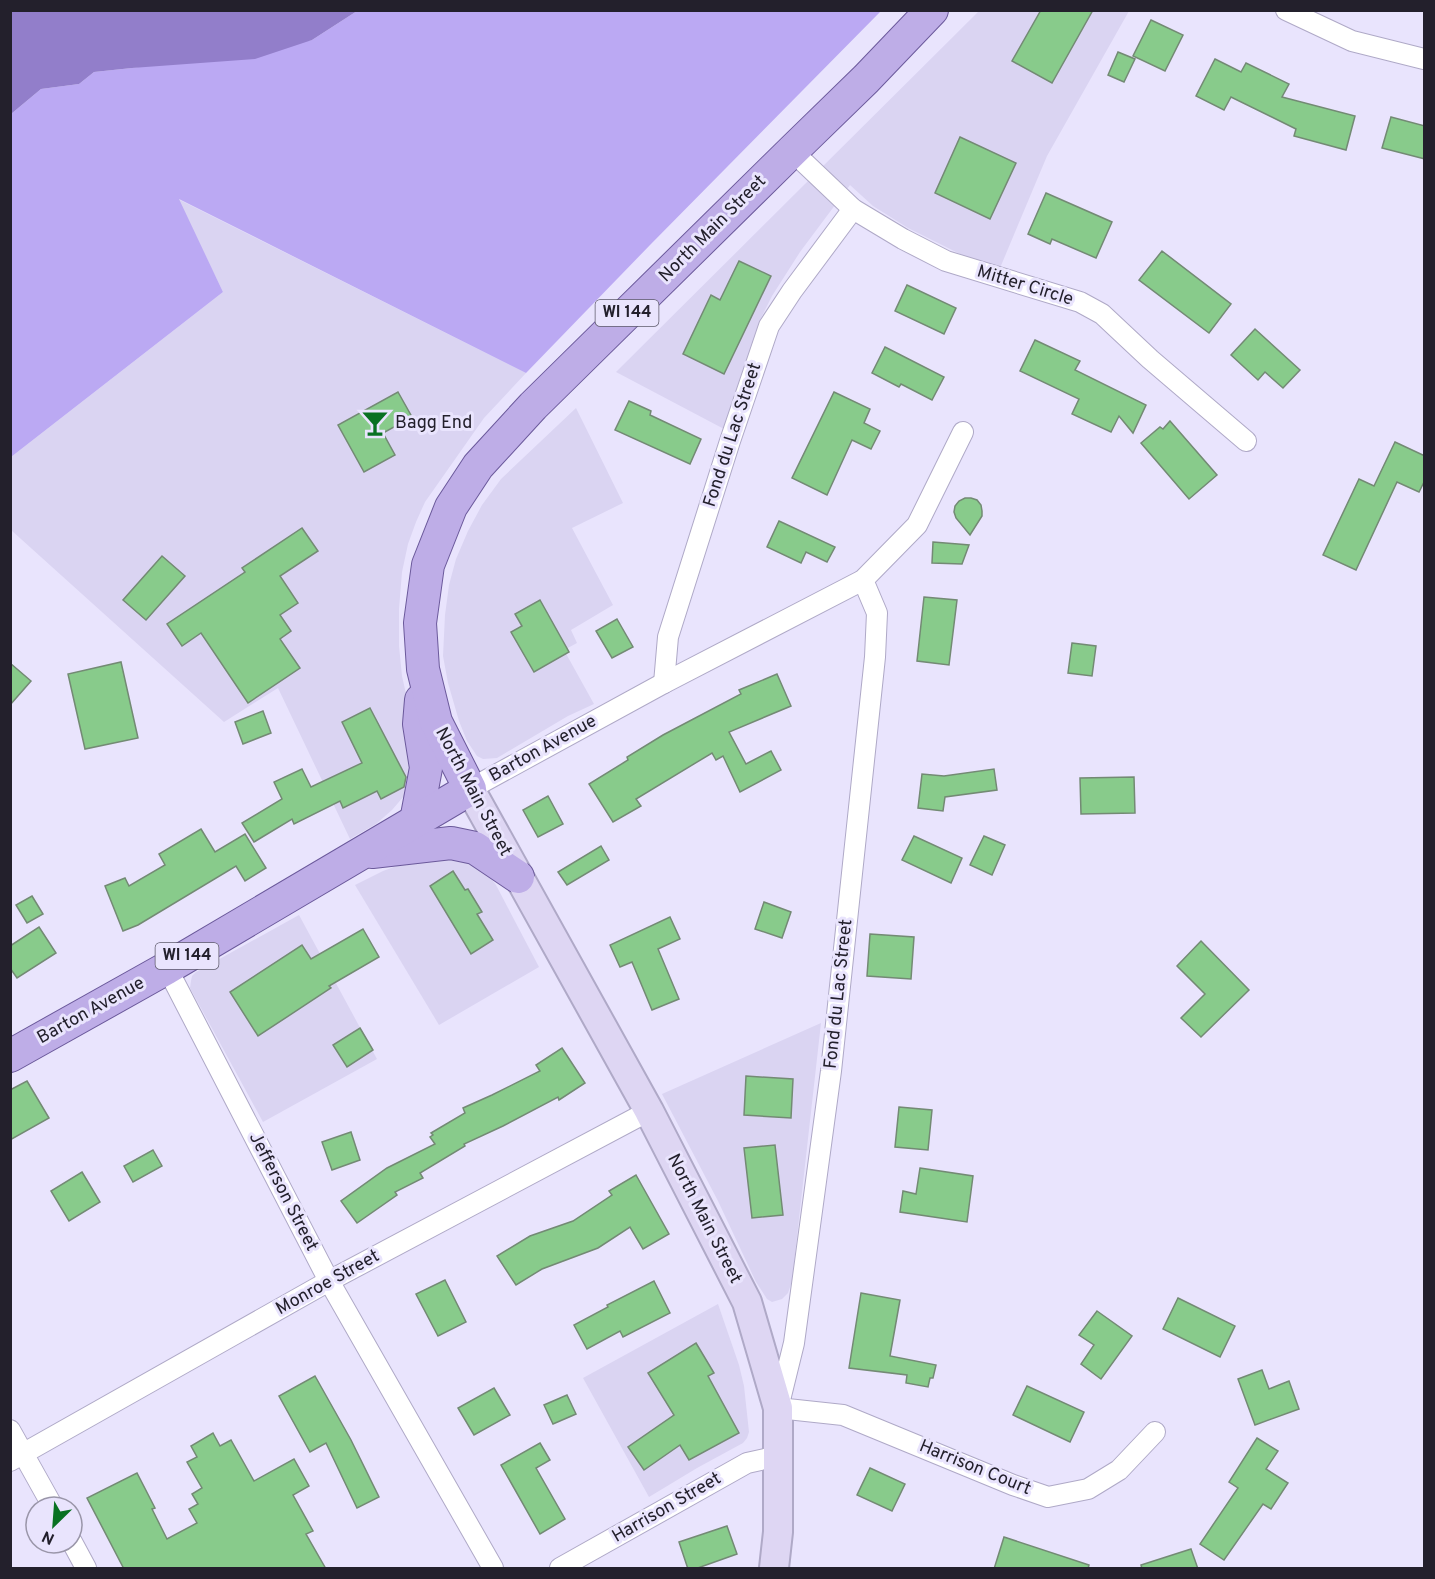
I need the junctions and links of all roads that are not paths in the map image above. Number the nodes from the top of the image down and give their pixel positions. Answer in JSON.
{"nodes":[{"id":1,"x":933,"y":10,"type":"edge"},
{"id":2,"x":1286,"y":10,"type":"edge"},
{"id":3,"x":1425,"y":59,"type":"edge"},
{"id":4,"x":792,"y":151,"type":"junction"},
{"id":5,"x":853,"y":209,"type":"junction"},
{"id":6,"x":963,"y":432,"type":"dead end"},
{"id":7,"x":1246,"y":441,"type":"dead end"},
{"id":8,"x":863,"y":580,"type":"junction"},
{"id":9,"x":423,"y":669,"type":"junction"},
{"id":10,"x":664,"y":683,"type":"junction"},
{"id":11,"x":470,"y":789,"type":"junction"},
{"id":12,"x":416,"y":821,"type":"junction"},
{"id":13,"x":362,"y":853,"type":"junction"},
{"id":14,"x":519,"y":877,"type":"junction"},
{"id":15,"x":167,"y":968,"type":"junction"},
{"id":16,"x":10,"y":1056,"type":"edge"},
{"id":17,"x":649,"y":1111,"type":"junction"},
{"id":18,"x":329,"y":1281,"type":"junction"},
{"id":19,"x":777,"y":1408,"type":"junction"},
{"id":20,"x":10,"y":1430,"type":"edge"},
{"id":21,"x":1155,"y":1432,"type":"dead end"},
{"id":22,"x":778,"y":1456,"type":"junction"},
{"id":23,"x":17,"y":1457,"type":"edge"},
{"id":24,"x":44,"y":1495,"type":"edge"},
{"id":25,"x":79,"y":1555,"type":"edge"},
{"id":26,"x":86,"y":1569,"type":"edge"},
{"id":27,"x":493,"y":1569,"type":"edge"},
{"id":28,"x":560,"y":1569,"type":"edge"},
{"id":29,"x":774,"y":1569,"type":"edge"}],
"edges":[{"from":1,"to":4,"type":"main road","name":"North Main Street","number":"WI 144"},
{"from":2,"to":3,"type":"street"},
{"from":4,"to":5,"type":"street","name":"Mitter Circle"},
{"from":4,"to":9,"type":"main road","name":"North Main Street","number":"WI 144"},
{"from":5,"to":7,"type":"street","name":"Mitter Circle"},
{"from":5,"to":10,"type":"street","name":"Fond du Lac Street"},
{"from":6,"to":8,"type":"street","name":"Barton Avenue"},
{"from":8,"to":10,"type":"street","name":"Barton Avenue"},
{"from":8,"to":19,"type":"street","name":"Fond du Lac Street"},
{"from":9,"to":11,"type":"main road","name":"North Main Street","number":"WI 144"},
{"from":9,"to":12,"type":"main road"},
{"from":10,"to":11,"type":"street","name":"Barton Avenue"},
{"from":11,"to":12,"type":"main road","name":"Barton Avenue","number":"WI 144"},
{"from":11,"to":14,"type":"main road","name":"North Main Street"},
{"from":12,"to":13,"type":"main road","name":"Barton Avenue","number":"WI 144"},
{"from":13,"to":14,"type":"main road"},
{"from":13,"to":15,"type":"main road","name":"Barton Avenue","number":"WI 144"},
{"from":14,"to":17,"type":"main road","name":"North Main Street"},
{"from":15,"to":16,"type":"main road","name":"Barton Avenue","number":"WI 144"},
{"from":15,"to":18,"type":"street","name":"Jefferson Street"},
{"from":17,"to":18,"type":"street","name":"Monroe Street"},
{"from":17,"to":19,"type":"main road","name":"North Main Street"},
{"from":18,"to":23,"type":"street","name":"Monroe Street"},
{"from":18,"to":27,"type":"street","name":"Jefferson Street"},
{"from":19,"to":21,"type":"street","name":"Harrison Court"},
{"from":19,"to":22,"type":"main road","name":"North Main Street"},
{"from":20,"to":23,"type":"street"},
{"from":22,"to":28,"type":"street","name":"Harrison Street"},
{"from":22,"to":29,"type":"main road","name":"North Main Street"},
{"from":23,"to":24,"type":"street"},
{"from":25,"to":26,"type":"street"}]}
